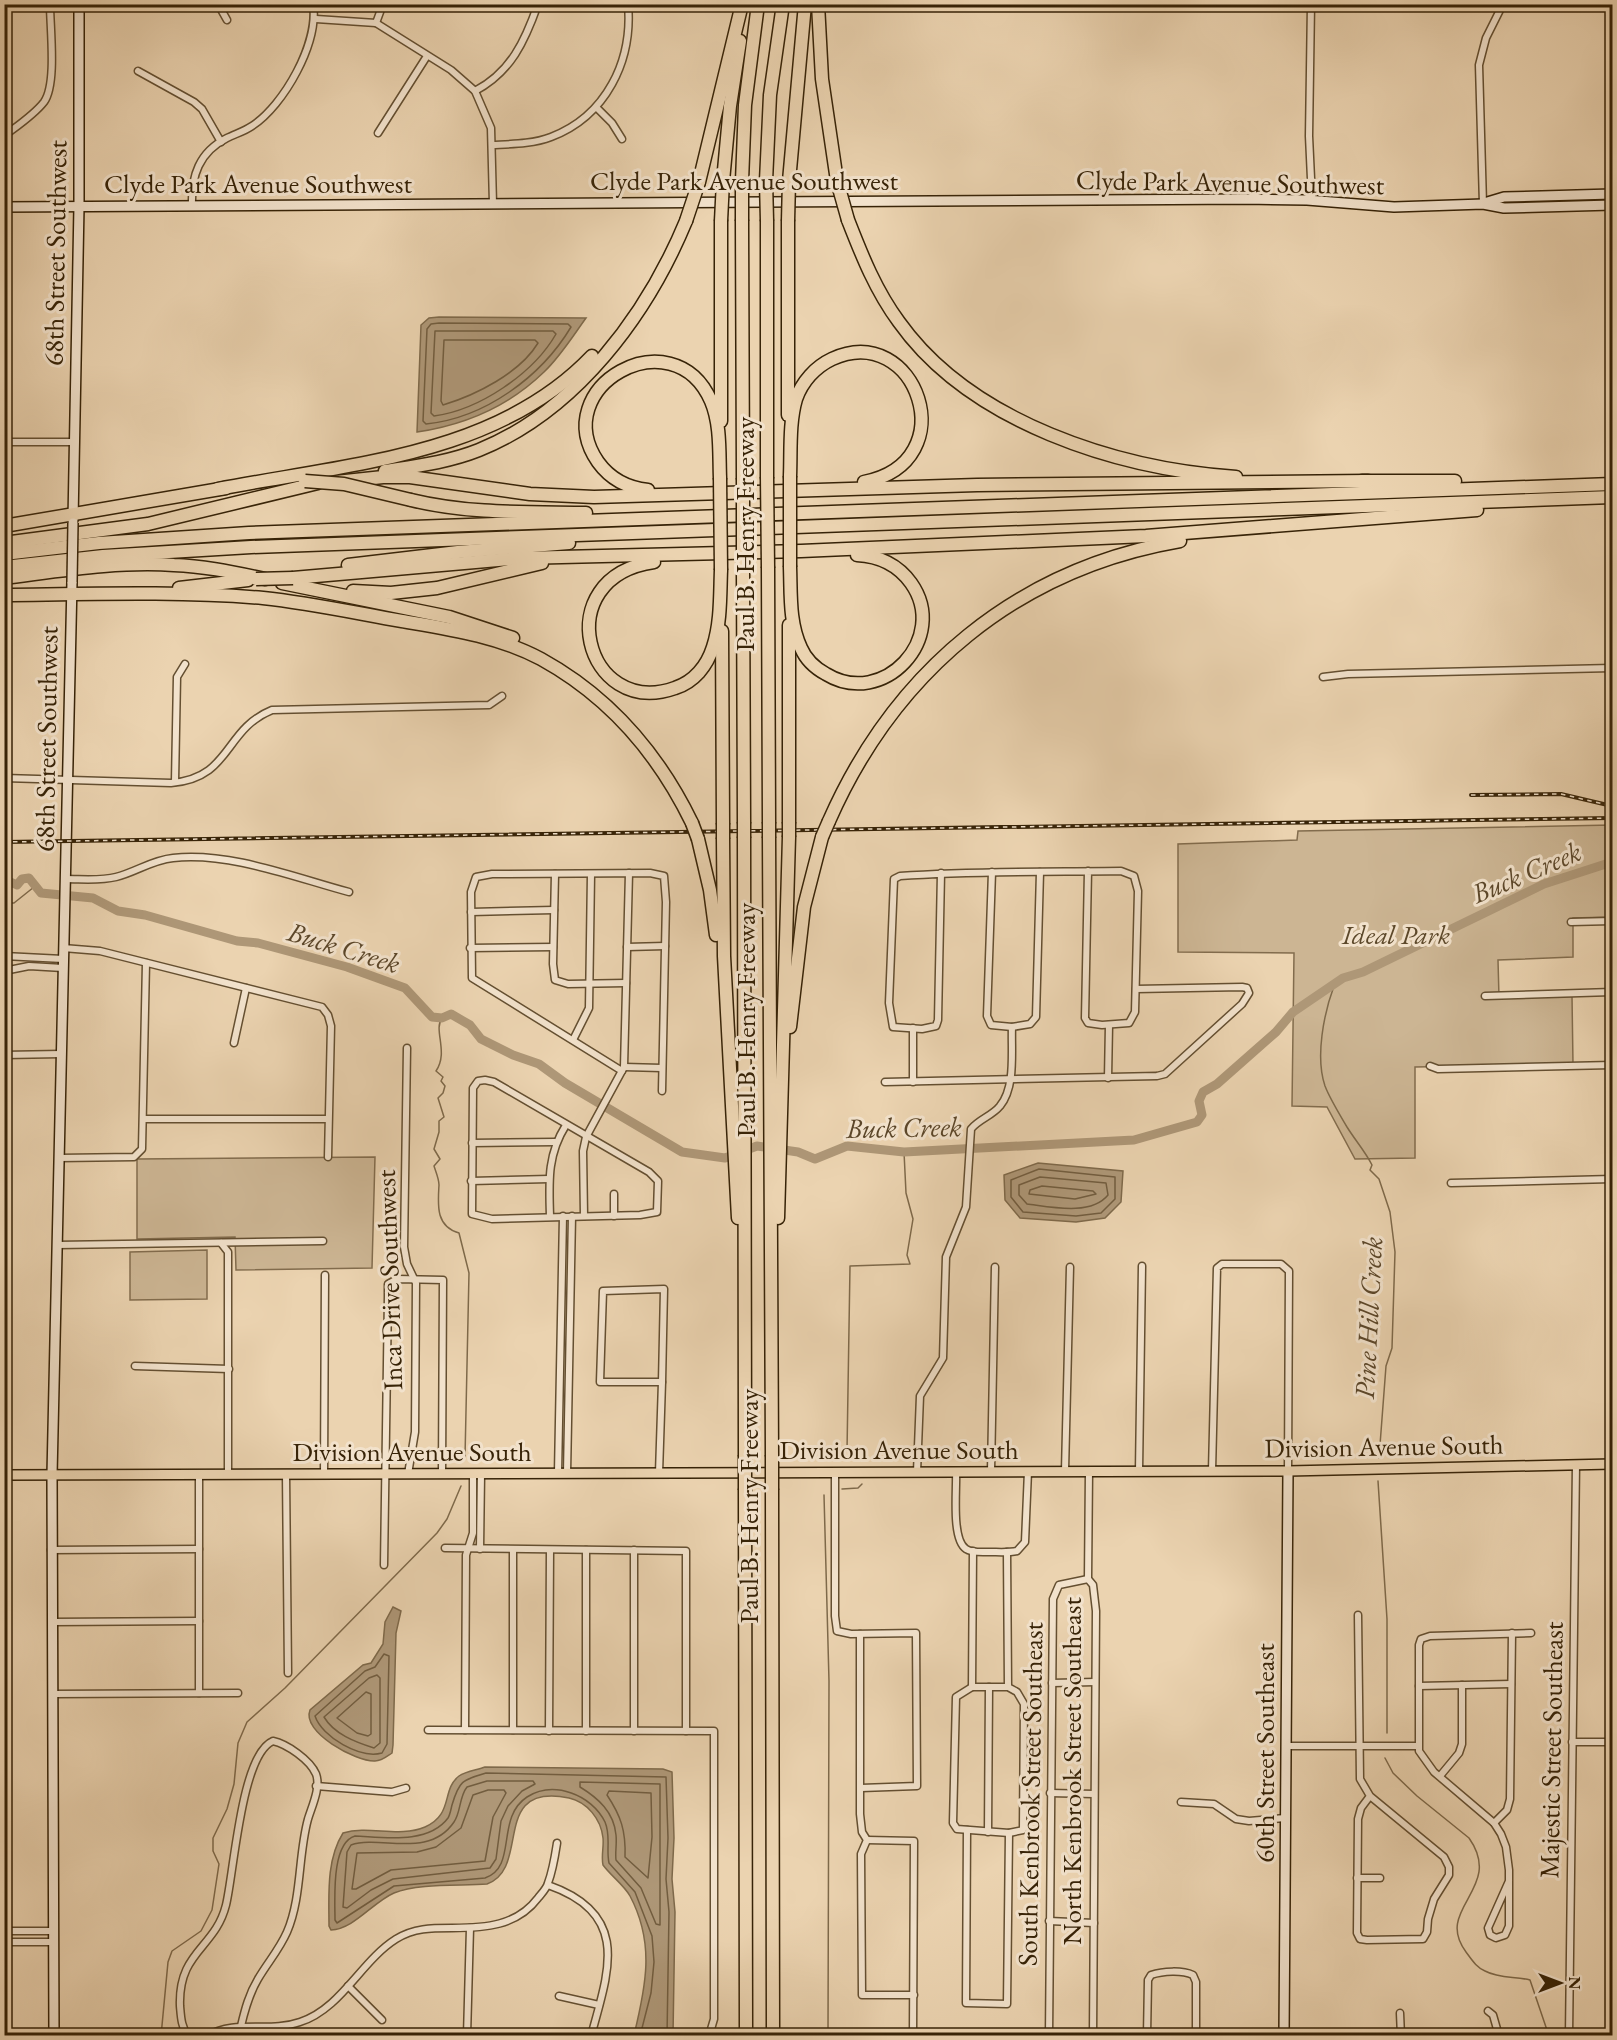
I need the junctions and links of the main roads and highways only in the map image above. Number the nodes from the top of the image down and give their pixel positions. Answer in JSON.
{"nodes":[{"id":1,"x":79,"y":4,"type":"edge"},
{"id":2,"x":742,"y":4,"type":"edge"},
{"id":3,"x":748,"y":4,"type":"edge"},
{"id":4,"x":758,"y":4,"type":"edge"},
{"id":5,"x":783,"y":4,"type":"edge"},
{"id":6,"x":805,"y":4,"type":"edge"},
{"id":7,"x":818,"y":4,"type":"edge"},
{"id":8,"x":1612,"y":194,"type":"edge"},
{"id":9,"x":1483,"y":204,"type":"junction"},
{"id":10,"x":1612,"y":205,"type":"edge"},
{"id":11,"x":79,"y":206,"type":"junction"},
{"id":12,"x":4,"y":207,"type":"edge"},
{"id":13,"x":650,"y":290,"type":"junction"},
{"id":14,"x":790,"y":476,"type":"junction"},
{"id":15,"x":720,"y":478,"type":"junction"},
{"id":16,"x":1612,"y":478,"type":"edge"},
{"id":17,"x":1368,"y":481,"type":"junction"},
{"id":18,"x":306,"y":483,"type":"junction"},
{"id":19,"x":1612,"y":484,"type":"edge"},
{"id":20,"x":218,"y":489,"type":"junction"},
{"id":21,"x":803,"y":489,"type":"junction"},
{"id":22,"x":707,"y":493,"type":"junction"},
{"id":23,"x":1612,"y":498,"type":"edge"},
{"id":24,"x":710,"y":516,"type":"junction"},
{"id":25,"x":73,"y":518,"type":"junction"},
{"id":26,"x":4,"y":526,"type":"edge"},
{"id":27,"x":1286,"y":526,"type":"junction"},
{"id":28,"x":753,"y":528,"type":"junction"},
{"id":29,"x":4,"y":543,"type":"edge"},
{"id":30,"x":801,"y":551,"type":"junction"},
{"id":31,"x":4,"y":554,"type":"edge"},
{"id":32,"x":711,"y":554,"type":"junction"},
{"id":33,"x":596,"y":557,"type":"junction"},
{"id":34,"x":4,"y":567,"type":"edge"},
{"id":35,"x":790,"y":567,"type":"junction"},
{"id":36,"x":721,"y":570,"type":"junction"},
{"id":37,"x":4,"y":578,"type":"edge"},
{"id":38,"x":255,"y":578,"type":"junction"},
{"id":39,"x":4,"y":595,"type":"edge"},
{"id":40,"x":71,"y":595,"type":"junction"},
{"id":41,"x":118,"y":595,"type":"junction"},
{"id":42,"x":626,"y":722,"type":"junction"},
{"id":43,"x":730,"y":1089,"type":"junction"},
{"id":44,"x":778,"y":1109,"type":"junction"},
{"id":45,"x":742,"y":1231,"type":"junction"},
{"id":46,"x":773,"y":1231,"type":"junction"},
{"id":47,"x":1612,"y":1464,"type":"edge"},
{"id":48,"x":1288,"y":1472,"type":"junction"},
{"id":49,"x":4,"y":1475,"type":"edge"},
{"id":50,"x":52,"y":1475,"type":"junction"},
{"id":51,"x":54,"y":2036,"type":"edge"},
{"id":52,"x":746,"y":2036,"type":"edge"},
{"id":53,"x":773,"y":2036,"type":"edge"},
{"id":54,"x":1284,"y":2036,"type":"edge"}],
"edges":[{"from":1,"to":11,"type":"main road","name":"68th Street Southwest"},
{"from":2,"to":13,"type":"highway","bridge":true},
{"from":3,"to":15,"type":"highway","bridge":true},
{"from":4,"to":45,"type":"highway","name":"Paul B. Henry Freeway","bridge":true},
{"from":5,"to":44,"type":"highway","name":"Paul B. Henry Freeway","bridge":true},
{"from":6,"to":14,"type":"highway","bridge":true},
{"from":7,"to":17,"type":"highway","bridge":true},
{"from":8,"to":9,"type":"main road","name":"Clyde Park Avenue Southwest"},
{"from":9,"to":10,"type":"main road","name":"Clyde Park Avenue Southwest"},
{"from":9,"to":11,"type":"main road","name":"Clyde Park Avenue Southwest"},
{"from":11,"to":12,"type":"main road","name":"Clyde Park Avenue Southwest"},
{"from":11,"to":25,"type":"main road","name":"68th Street Southwest"},
{"from":13,"to":18,"type":"highway"},
{"from":13,"to":20,"type":"highway"},
{"from":14,"to":21,"type":"highway"},
{"from":14,"to":35,"type":"highway","bridge":true},
{"from":15,"to":22,"type":"highway"},
{"from":15,"to":36,"type":"highway","bridge":true},
{"from":16,"to":17,"type":"highway"},
{"from":17,"to":21,"type":"highway"},
{"from":18,"to":20,"type":"highway"},
{"from":18,"to":22,"type":"highway"},
{"from":18,"to":24,"type":"highway","bridge":true},
{"from":18,"to":29,"type":"highway"},
{"from":19,"to":24,"type":"highway"},
{"from":20,"to":25,"type":"highway"},
{"from":21,"to":22,"type":"highway"},
{"from":23,"to":27,"type":"highway"},
{"from":23,"to":28,"type":"highway"},
{"from":24,"to":31,"type":"highway"},
{"from":25,"to":26,"type":"highway"},
{"from":25,"to":40,"type":"main road","name":"68th Street Southwest","bridge":true},
{"from":27,"to":30,"type":"highway"},
{"from":27,"to":44,"type":"highway","bridge":true},
{"from":28,"to":34,"type":"highway"},
{"from":28,"to":38,"type":"highway","bridge":true},
{"from":30,"to":32,"type":"highway"},
{"from":30,"to":35,"type":"highway"},
{"from":32,"to":33,"type":"highway"},
{"from":32,"to":36,"type":"highway"},
{"from":33,"to":38,"type":"highway","bridge":true},
{"from":33,"to":38,"type":"highway"},
{"from":35,"to":44,"type":"highway","bridge":true},
{"from":36,"to":43,"type":"highway","bridge":true},
{"from":37,"to":38,"type":"highway"},
{"from":38,"to":41,"type":"highway"},
{"from":38,"to":42,"type":"highway"},
{"from":39,"to":40,"type":"highway"},
{"from":40,"to":41,"type":"highway"},
{"from":40,"to":50,"type":"main road","name":"68th Street Southwest"},
{"from":41,"to":42,"type":"highway"},
{"from":42,"to":43,"type":"highway","bridge":true},
{"from":43,"to":45,"type":"highway"},
{"from":44,"to":46,"type":"highway","name":"Paul B. Henry Freeway"},
{"from":44,"to":46,"type":"highway"},
{"from":45,"to":52,"type":"highway","name":"Paul B. Henry Freeway","bridge":true},
{"from":46,"to":53,"type":"highway","name":"Paul B. Henry Freeway","bridge":true},
{"from":47,"to":48,"type":"main road","name":"Division Avenue South"},
{"from":48,"to":50,"type":"main road","name":"Division Avenue South"},
{"from":48,"to":54,"type":"main road","name":"60th Street Southeast"},
{"from":49,"to":50,"type":"main road","name":"Division Avenue South"},
{"from":50,"to":51,"type":"main road","name":"68th Street Southwest"}]}
